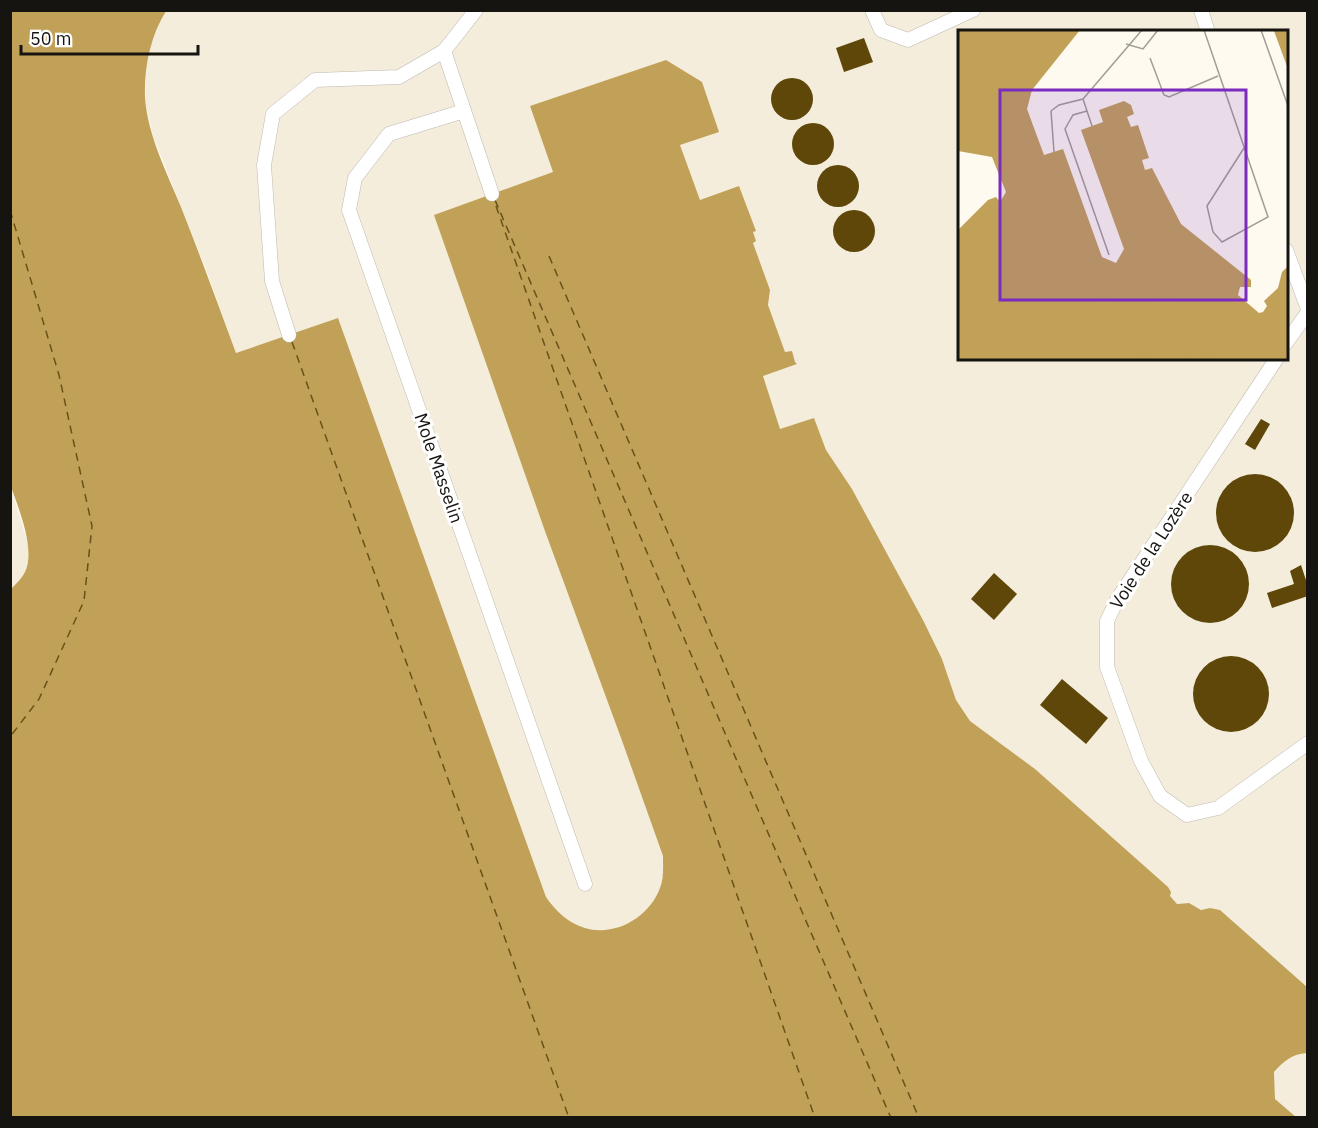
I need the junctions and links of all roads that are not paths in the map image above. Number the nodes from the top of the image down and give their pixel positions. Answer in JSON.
{"nodes":[{"id":1,"x":476,"y":10,"type":"edge"},
{"id":2,"x":872,"y":10,"type":"edge"},
{"id":3,"x":973,"y":10,"type":"edge"},
{"id":4,"x":1201,"y":10,"type":"edge"},
{"id":5,"x":1207,"y":30,"type":"edge"},
{"id":6,"x":444,"y":51,"type":"junction"},
{"id":7,"x":464,"y":111,"type":"junction"},
{"id":8,"x":492,"y":194,"type":"dead end"},
{"id":9,"x":1288,"y":253,"type":"edge"},
{"id":10,"x":1308,"y":310,"type":"edge"},
{"id":11,"x":290,"y":335,"type":"dead end"},
{"id":12,"x":1288,"y":341,"type":"edge"},
{"id":13,"x":1275,"y":360,"type":"edge"},
{"id":14,"x":1308,"y":743,"type":"edge"},
{"id":15,"x":585,"y":884,"type":"dead end"}],
"edges":[{"from":1,"to":6,"type":"lane"},
{"from":2,"to":3,"type":"lane"},
{"from":4,"to":5,"type":"lane"},
{"from":6,"to":7,"type":"lane"},
{"from":6,"to":11,"type":"lane"},
{"from":7,"to":8,"type":"lane"},
{"from":7,"to":15,"type":"lane","name":"Mole Masselin"},
{"from":9,"to":10,"type":"lane"},
{"from":10,"to":12,"type":"lane"},
{"from":13,"to":14,"type":"lane","name":"Voie de la Lozère"}]}
